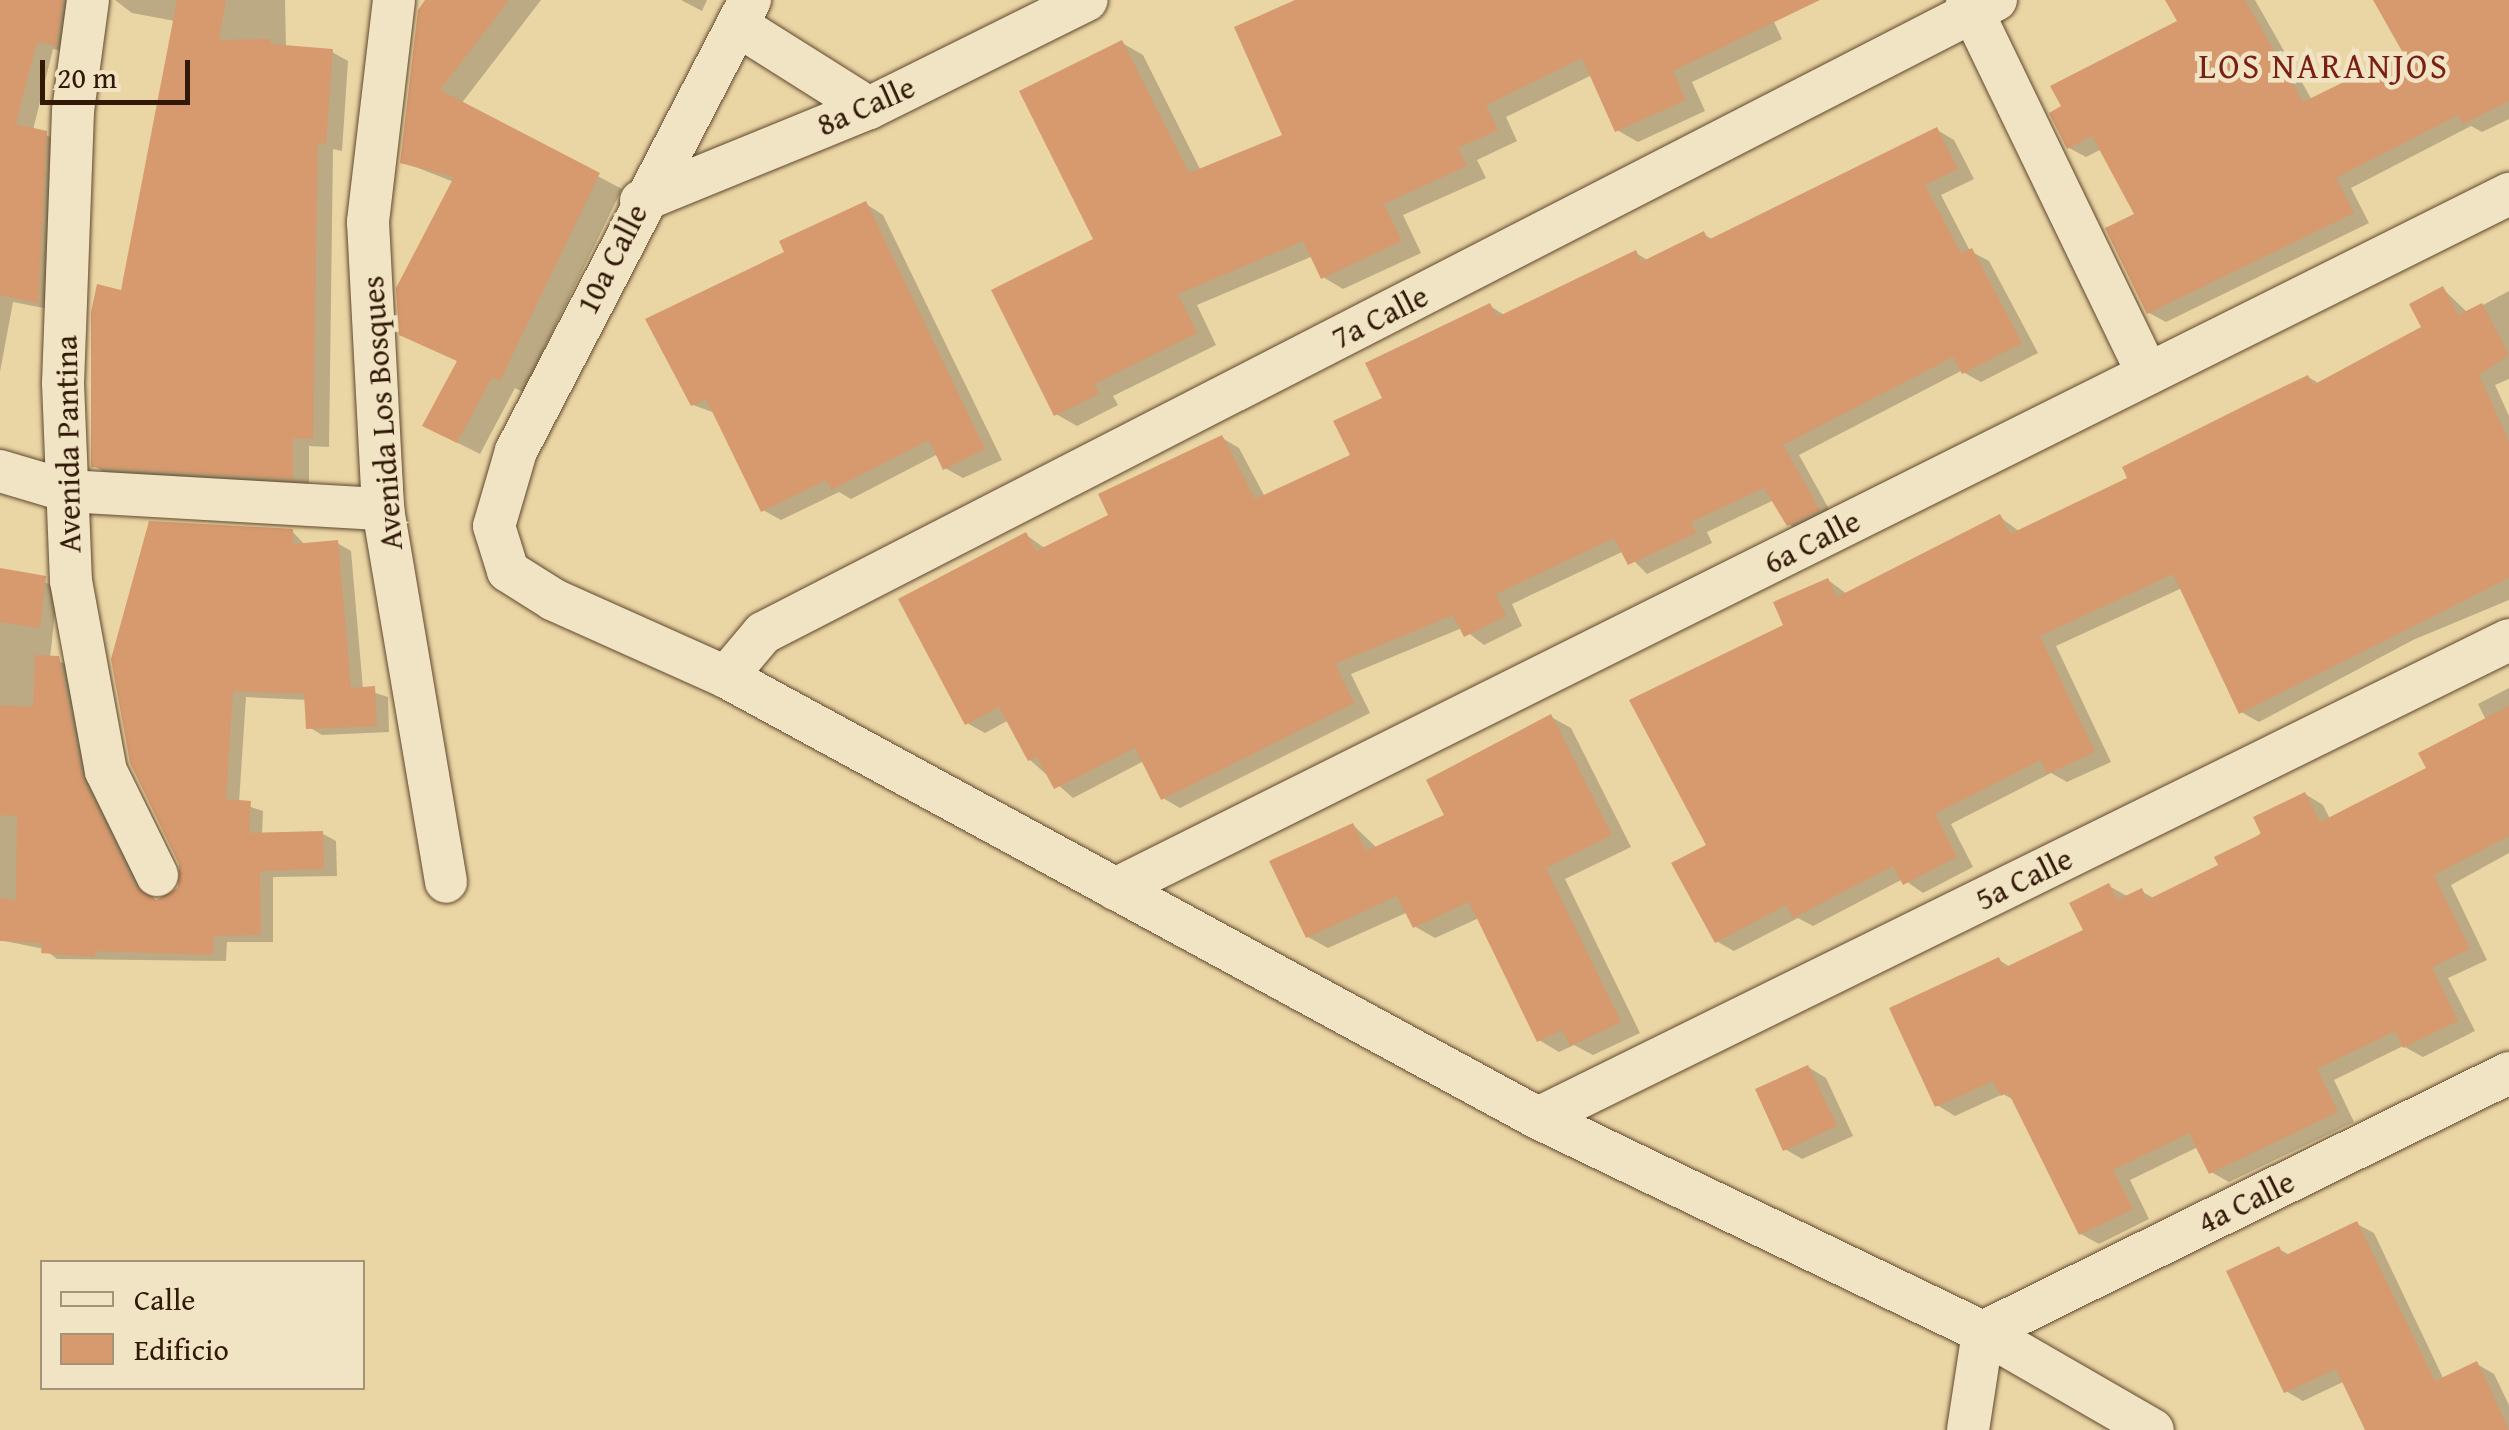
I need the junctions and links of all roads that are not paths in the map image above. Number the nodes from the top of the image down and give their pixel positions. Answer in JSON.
{"nodes":[{"id":1,"x":88,"y":0,"type":"edge"},
{"id":2,"x":394,"y":0,"type":"edge"},
{"id":3,"x":1087,"y":0,"type":"edge"},
{"id":4,"x":1978,"y":4,"type":"edge"},
{"id":5,"x":744,"y":12,"type":"edge"},
{"id":6,"x":869,"y":108,"type":"junction"},
{"id":7,"x":2509,"y":194,"type":"edge"},
{"id":8,"x":641,"y":200,"type":"junction"},
{"id":9,"x":2148,"y":374,"type":"junction"},
{"id":10,"x":0,"y":471,"type":"edge"},
{"id":11,"x":68,"y":491,"type":"junction"},
{"id":12,"x":383,"y":508,"type":"junction"},
{"id":13,"x":2509,"y":640,"type":"edge"},
{"id":14,"x":726,"y":677,"type":"junction"},
{"id":15,"x":157,"y":875,"type":"dead end"},
{"id":16,"x":446,"y":882,"type":"dead end"},
{"id":17,"x":1115,"y":889,"type":"junction"},
{"id":18,"x":2509,"y":1073,"type":"edge"},
{"id":19,"x":1538,"y":1118,"type":"junction"},
{"id":20,"x":1982,"y":1332,"type":"junction"},
{"id":21,"x":1968,"y":1430,"type":"edge"},
{"id":22,"x":2153,"y":1430,"type":"edge"}],
"edges":[{"from":1,"to":11,"type":"street","name":"Avenida Pantina"},
{"from":2,"to":12,"type":"street","name":"Avenida Los Bosques"},
{"from":3,"to":6,"type":"street","name":"8a Calle"},
{"from":4,"to":9,"type":"street"},
{"from":4,"to":14,"type":"street","name":"7a Calle"},
{"from":5,"to":6,"type":"street"},
{"from":5,"to":8,"type":"street","name":"10a Calle"},
{"from":6,"to":8,"type":"street","name":"8a Calle"},
{"from":7,"to":9,"type":"street","name":"6a Calle"},
{"from":8,"to":14,"type":"street","name":"10a Calle"},
{"from":9,"to":17,"type":"street","name":"6a Calle"},
{"from":10,"to":11,"type":"street"},
{"from":11,"to":12,"type":"street"},
{"from":11,"to":15,"type":"street","name":"Avenida Pantina"},
{"from":12,"to":16,"type":"street","name":"Avenida Los Bosques"},
{"from":13,"to":19,"type":"street","name":"5a Calle"},
{"from":14,"to":17,"type":"street"},
{"from":17,"to":19,"type":"street"},
{"from":18,"to":20,"type":"street","name":"4a Calle"},
{"from":19,"to":20,"type":"street"},
{"from":20,"to":21,"type":"street"},
{"from":20,"to":22,"type":"street"}]}
